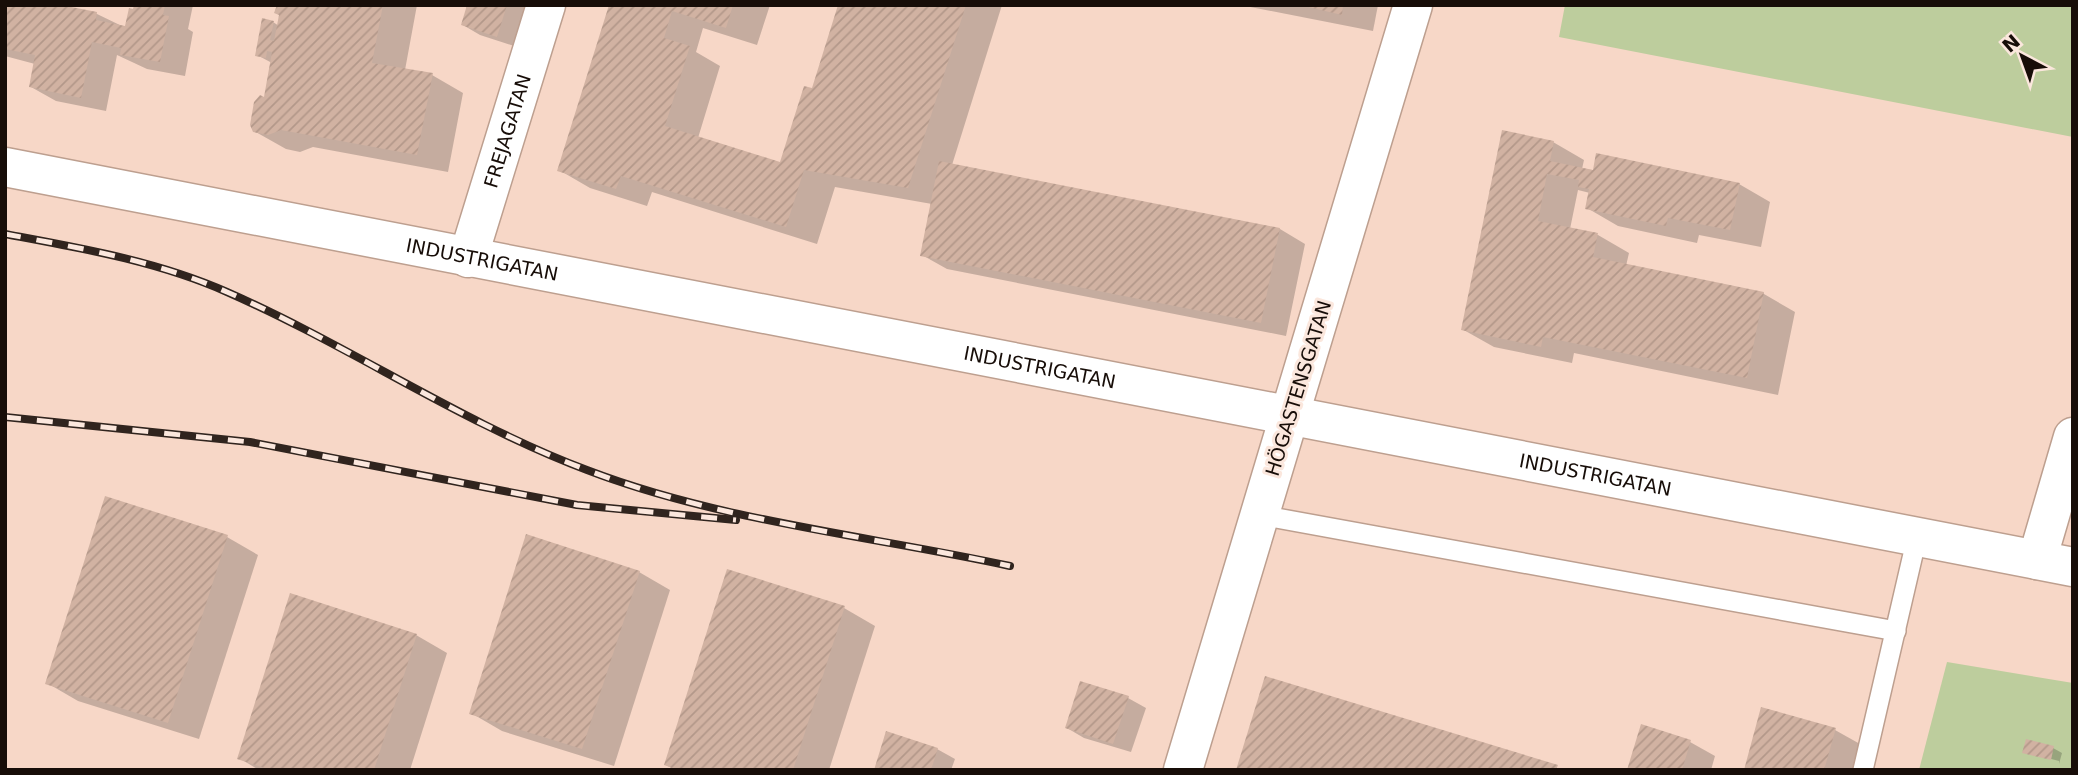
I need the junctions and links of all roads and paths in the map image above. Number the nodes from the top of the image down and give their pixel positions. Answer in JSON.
{"nodes":[{"id":1,"x":546,"y":5,"type":"edge"},
{"id":2,"x":1413,"y":5,"type":"edge"},
{"id":3,"x":5,"y":167,"type":"edge"},
{"id":4,"x":468,"y":258,"type":"junction"},
{"id":5,"x":1289,"y":417,"type":"junction"},
{"id":6,"x":2073,"y":437,"type":"edge"},
{"id":7,"x":1260,"y":515,"type":"junction"},
{"id":8,"x":1917,"y":537,"type":"junction"},
{"id":9,"x":2055,"y":564,"type":"edge"},
{"id":10,"x":1896,"y":631,"type":"junction"},
{"id":11,"x":1182,"y":770,"type":"edge"},
{"id":12,"x":1863,"y":770,"type":"edge"}],
"edges":[{"from":1,"to":4,"type":"street","name":"FREJAGATAN"},
{"from":2,"to":5,"type":"street","name":"HÖGASTENSGATAN"},
{"from":3,"to":4,"type":"street","name":"INDUSTRIGATAN"},
{"from":4,"to":5,"type":"street","name":"INDUSTRIGATAN"},
{"from":5,"to":7,"type":"street","name":"HÖGASTENSGATAN"},
{"from":5,"to":8,"type":"street","name":"INDUSTRIGATAN"},
{"from":6,"to":9,"type":"street"},
{"from":7,"to":10,"type":"lane"},
{"from":7,"to":11,"type":"street","name":"HÖGASTENSGATAN"},
{"from":8,"to":9,"type":"street","name":"INDUSTRIGATAN"},
{"from":8,"to":10,"type":"lane"},
{"from":10,"to":12,"type":"lane"}]}
